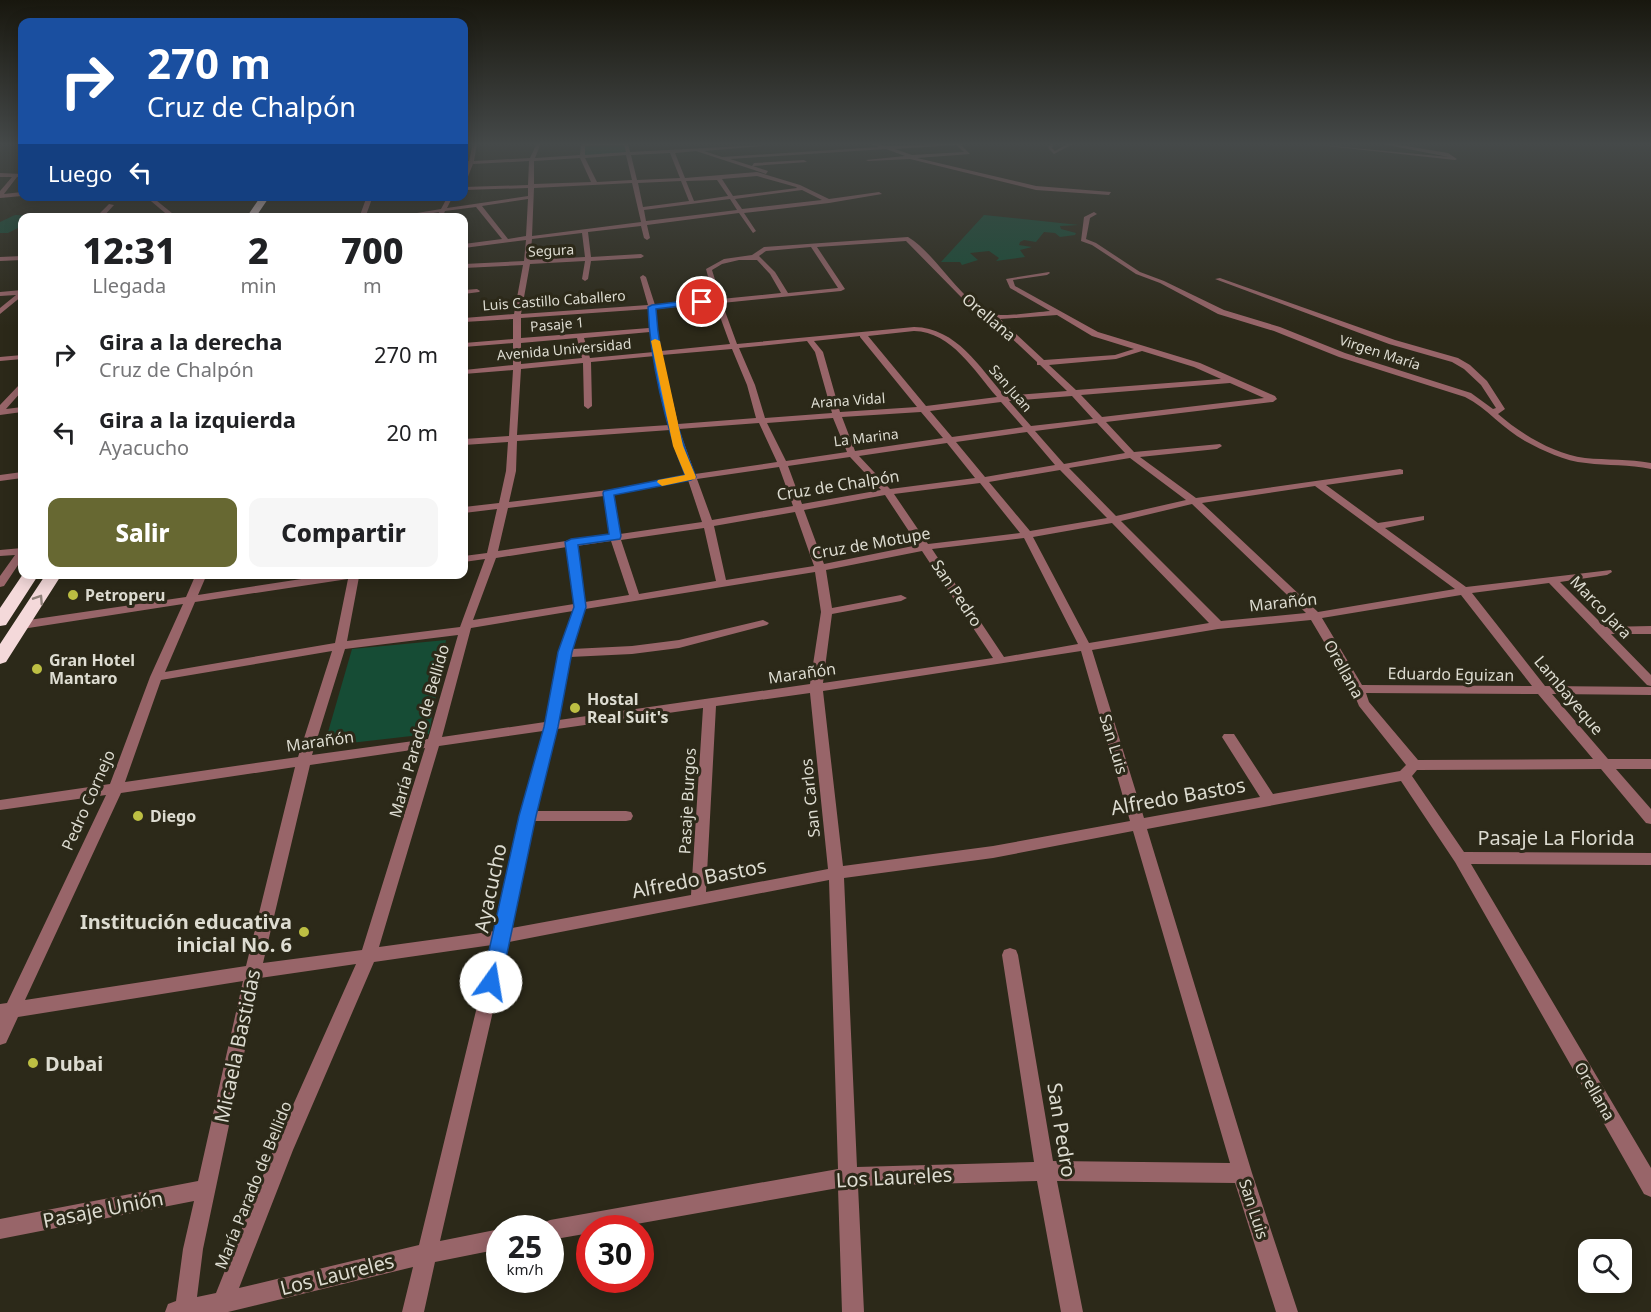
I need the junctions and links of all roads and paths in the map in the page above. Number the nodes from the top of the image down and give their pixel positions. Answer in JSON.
{"nodes":[{"id":1,"x":445,"y":204,"type":"edge"},
{"id":2,"x":475,"y":204,"type":"edge"},
{"id":3,"x":477,"y":204,"type":"edge"},
{"id":4,"x":530,"y":204,"type":"edge"},
{"id":5,"x":639,"y":204,"type":"edge"},
{"id":6,"x":675,"y":204,"type":"edge"},
{"id":7,"x":738,"y":204,"type":"edge"},
{"id":8,"x":800,"y":204,"type":"edge"},
{"id":9,"x":111,"y":205,"type":"dead end"},
{"id":10,"x":784,"y":206,"type":"junction"},
{"id":11,"x":442,"y":208,"type":"junction"},
{"id":12,"x":640,"y":209,"type":"junction"},
{"id":13,"x":742,"y":212,"type":"junction"},
{"id":14,"x":789,"y":212,"type":"dead end"},
{"id":15,"x":103,"y":213,"type":"edge"},
{"id":16,"x":416,"y":213,"type":"edge"},
{"id":17,"x":440,"y":213,"type":"edge"},
{"id":18,"x":1094,"y":214,"type":"dead end"},
{"id":19,"x":644,"y":224,"type":"junction"},
{"id":20,"x":585,"y":231,"type":"junction"},
{"id":21,"x":753,"y":231,"type":"dead end"},
{"id":22,"x":528,"y":238,"type":"junction"},
{"id":23,"x":647,"y":238,"type":"dead end"},
{"id":24,"x":507,"y":241,"type":"junction"},
{"id":25,"x":813,"y":245,"type":"junction"},
{"id":26,"x":468,"y":246,"type":"edge"},
{"id":27,"x":9,"y":250,"type":"dead end"},
{"id":28,"x":641,"y":256,"type":"dead end"},
{"id":29,"x":0,"y":257,"type":"edge"},
{"id":30,"x":754,"y":257,"type":"junction"},
{"id":31,"x":18,"y":258,"type":"edge"},
{"id":32,"x":588,"y":260,"type":"junction"},
{"id":33,"x":525,"y":263,"type":"junction"},
{"id":34,"x":468,"y":266,"type":"edge"},
{"id":35,"x":1047,"y":273,"type":"dead end"},
{"id":36,"x":643,"y":277,"type":"dead end"},
{"id":37,"x":585,"y":279,"type":"dead end"},
{"id":38,"x":1218,"y":279,"type":"dead end"},
{"id":39,"x":477,"y":291,"type":"dead end"},
{"id":40,"x":18,"y":292,"type":"edge"},
{"id":41,"x":468,"y":292,"type":"edge"},
{"id":42,"x":0,"y":294,"type":"edge"},
{"id":43,"x":785,"y":294,"type":"junction"},
{"id":44,"x":18,"y":296,"type":"edge"},
{"id":45,"x":717,"y":300,"type":"junction"},
{"id":46,"x":652,"y":307,"type":"junction"},
{"id":47,"x":0,"y":312,"type":"edge"},
{"id":48,"x":1059,"y":313,"type":"junction"},
{"id":49,"x":517,"y":316,"type":"junction"},
{"id":50,"x":994,"y":317,"type":"junction"},
{"id":51,"x":468,"y":320,"type":"edge"},
{"id":52,"x":653,"y":330,"type":"junction"},
{"id":53,"x":863,"y":335,"type":"junction"},
{"id":54,"x":580,"y":336,"type":"junction"},
{"id":55,"x":809,"y":339,"type":"junction"},
{"id":56,"x":518,"y":341,"type":"junction"},
{"id":57,"x":468,"y":345,"type":"edge"},
{"id":58,"x":734,"y":347,"type":"junction"},
{"id":59,"x":1142,"y":349,"type":"junction"},
{"id":60,"x":658,"y":354,"type":"junction"},
{"id":61,"x":18,"y":357,"type":"edge"},
{"id":62,"x":0,"y":359,"type":"edge"},
{"id":63,"x":587,"y":361,"type":"junction"},
{"id":64,"x":1040,"y":363,"type":"junction"},
{"id":65,"x":517,"y":367,"type":"junction"},
{"id":66,"x":468,"y":372,"type":"edge"},
{"id":67,"x":1234,"y":380,"type":"junction"},
{"id":68,"x":18,"y":391,"type":"edge"},
{"id":69,"x":1075,"y":394,"type":"junction"},
{"id":70,"x":1002,"y":399,"type":"junction"},
{"id":71,"x":588,"y":406,"type":"dead end"},
{"id":72,"x":923,"y":409,"type":"junction"},
{"id":73,"x":18,"y":410,"type":"edge"},
{"id":74,"x":0,"y":411,"type":"edge"},
{"id":75,"x":1492,"y":412,"type":"junction"},
{"id":76,"x":837,"y":416,"type":"junction"},
{"id":77,"x":761,"y":419,"type":"junction"},
{"id":78,"x":1099,"y":420,"type":"junction"},
{"id":79,"x":674,"y":427,"type":"junction"},
{"id":80,"x":1029,"y":429,"type":"junction"},
{"id":81,"x":512,"y":438,"type":"junction"},
{"id":82,"x":468,"y":442,"type":"edge"},
{"id":83,"x":951,"y":442,"type":"junction"},
{"id":84,"x":1217,"y":446,"type":"dead end"},
{"id":85,"x":852,"y":454,"type":"junction"},
{"id":86,"x":1132,"y":455,"type":"junction"},
{"id":87,"x":782,"y":463,"type":"junction"},
{"id":88,"x":1651,"y":466,"type":"edge"},
{"id":89,"x":1063,"y":468,"type":"junction"},
{"id":90,"x":1400,"y":472,"type":"dead end"},
{"id":91,"x":18,"y":476,"type":"edge"},
{"id":92,"x":691,"y":477,"type":"junction"},
{"id":93,"x":0,"y":478,"type":"edge"},
{"id":94,"x":984,"y":480,"type":"junction"},
{"id":95,"x":1317,"y":483,"type":"junction"},
{"id":96,"x":888,"y":492,"type":"junction"},
{"id":97,"x":608,"y":493,"type":"junction"},
{"id":98,"x":1194,"y":501,"type":"junction"},
{"id":99,"x":501,"y":507,"type":"junction"},
{"id":100,"x":797,"y":508,"type":"junction"},
{"id":101,"x":468,"y":510,"type":"edge"},
{"id":102,"x":1420,"y":518,"type":"dead end"},
{"id":103,"x":1112,"y":520,"type":"junction"},
{"id":104,"x":708,"y":524,"type":"junction"},
{"id":105,"x":1375,"y":526,"type":"junction"},
{"id":106,"x":1027,"y":535,"type":"junction"},
{"id":107,"x":615,"y":536,"type":"junction"},
{"id":108,"x":571,"y":542,"type":"junction"},
{"id":109,"x":926,"y":547,"type":"junction"},
{"id":110,"x":18,"y":551,"type":"edge"},
{"id":111,"x":0,"y":553,"type":"edge"},
{"id":112,"x":492,"y":554,"type":"junction"},
{"id":113,"x":18,"y":557,"type":"edge"},
{"id":114,"x":468,"y":557,"type":"edge"},
{"id":115,"x":820,"y":568,"type":"junction"},
{"id":116,"x":1607,"y":572,"type":"dead end"},
{"id":117,"x":28,"y":579,"type":"edge"},
{"id":118,"x":51,"y":579,"type":"edge"},
{"id":119,"x":200,"y":579,"type":"edge"},
{"id":120,"x":327,"y":579,"type":"edge"},
{"id":121,"x":355,"y":579,"type":"edge"},
{"id":122,"x":1552,"y":580,"type":"junction"},
{"id":123,"x":0,"y":584,"type":"edge"},
{"id":124,"x":722,"y":584,"type":"junction"},
{"id":125,"x":1464,"y":591,"type":"junction"},
{"id":126,"x":901,"y":597,"type":"dead end"},
{"id":127,"x":192,"y":598,"type":"junction"},
{"id":128,"x":635,"y":598,"type":"junction"},
{"id":129,"x":580,"y":607,"type":"junction"},
{"id":130,"x":827,"y":612,"type":"junction"},
{"id":131,"x":1315,"y":616,"type":"junction"},
{"id":132,"x":0,"y":621,"type":"edge"},
{"id":133,"x":763,"y":623,"type":"dead end"},
{"id":134,"x":22,"y":625,"type":"junction"},
{"id":135,"x":1218,"y":625,"type":"junction"},
{"id":136,"x":466,"y":628,"type":"junction"},
{"id":137,"x":1651,"y":630,"type":"edge"},
{"id":138,"x":1600,"y":631,"type":"junction"},
{"id":139,"x":340,"y":646,"type":"junction"},
{"id":140,"x":1085,"y":646,"type":"junction"},
{"id":141,"x":565,"y":652,"type":"junction"},
{"id":142,"x":0,"y":658,"type":"edge"},
{"id":143,"x":1002,"y":661,"type":"junction"},
{"id":144,"x":156,"y":677,"type":"junction"},
{"id":145,"x":1651,"y":682,"type":"edge"},
{"id":146,"x":816,"y":687,"type":"junction"},
{"id":147,"x":1358,"y":689,"type":"junction"},
{"id":148,"x":1651,"y":691,"type":"edge"},
{"id":149,"x":1543,"y":692,"type":"junction"},
{"id":150,"x":710,"y":703,"type":"junction"},
{"id":151,"x":551,"y":727,"type":"junction"},
{"id":152,"x":1229,"y":737,"type":"dead end"},
{"id":153,"x":434,"y":741,"type":"junction"},
{"id":154,"x":304,"y":760,"type":"junction"},
{"id":155,"x":1651,"y":764,"type":"edge"},
{"id":156,"x":1607,"y":765,"type":"junction"},
{"id":157,"x":1409,"y":770,"type":"junction"},
{"id":158,"x":115,"y":790,"type":"junction"},
{"id":159,"x":1270,"y":801,"type":"junction"},
{"id":160,"x":0,"y":805,"type":"edge"},
{"id":161,"x":527,"y":816,"type":"junction"},
{"id":162,"x":626,"y":816,"type":"dead end"},
{"id":163,"x":1651,"y":819,"type":"edge"},
{"id":164,"x":1139,"y":824,"type":"junction"},
{"id":165,"x":1460,"y":858,"type":"junction"},
{"id":166,"x":1651,"y":859,"type":"edge"},
{"id":167,"x":836,"y":873,"type":"junction"},
{"id":168,"x":699,"y":900,"type":"junction"},
{"id":169,"x":502,"y":937,"type":"junction"},
{"id":170,"x":1010,"y":955,"type":"dead end"},
{"id":171,"x":369,"y":956,"type":"junction"},
{"id":172,"x":253,"y":972,"type":"junction"},
{"id":173,"x":6,"y":1011,"type":"edge"},
{"id":174,"x":0,"y":1037,"type":"edge"},
{"id":175,"x":1045,"y":1171,"type":"junction"},
{"id":176,"x":1242,"y":1173,"type":"junction"},
{"id":177,"x":847,"y":1177,"type":"junction"},
{"id":178,"x":1651,"y":1187,"type":"edge"},
{"id":179,"x":206,"y":1189,"type":"junction"},
{"id":180,"x":564,"y":1228,"type":"edge"},
{"id":181,"x":0,"y":1229,"type":"edge"},
{"id":182,"x":486,"y":1241,"type":"edge"},
{"id":183,"x":429,"y":1251,"type":"junction"},
{"id":184,"x":223,"y":1303,"type":"junction"},
{"id":185,"x":182,"y":1311,"type":"edge"},
{"id":186,"x":413,"y":1312,"type":"edge"},
{"id":187,"x":853,"y":1312,"type":"edge"},
{"id":188,"x":1072,"y":1312,"type":"edge"},
{"id":189,"x":1287,"y":1312,"type":"edge"}],
"edges":[{"from":1,"to":11,"type":"street"},
{"from":2,"to":11,"type":"street"},
{"from":3,"to":24,"type":"street"},
{"from":4,"to":22,"type":"street","name":"María Parado de Bellido"},
{"from":5,"to":12,"type":"street"},
{"from":6,"to":12,"type":"street"},
{"from":7,"to":13,"type":"street"},
{"from":8,"to":10,"type":"street"},
{"from":9,"to":15,"type":"street"},
{"from":10,"to":13,"type":"street"},
{"from":10,"to":14,"type":"street"},
{"from":11,"to":16,"type":"street"},
{"from":11,"to":17,"type":"street"},
{"from":12,"to":19,"type":"street"},
{"from":13,"to":19,"type":"street"},
{"from":13,"to":21,"type":"street"},
{"from":18,"to":75,"type":"street","name":"Virgen María"},
{"from":19,"to":20,"type":"street"},
{"from":19,"to":23,"type":"street"},
{"from":20,"to":22,"type":"street"},
{"from":20,"to":32,"type":"street"},
{"from":22,"to":24,"type":"street"},
{"from":22,"to":33,"type":"street","name":"María Parado de Bellido"},
{"from":24,"to":26,"type":"street"},
{"from":25,"to":30,"type":"street"},
{"from":25,"to":43,"type":"street","name":"Luis Castillo Caballero"},
{"from":25,"to":50,"type":"street","name":"Orellana"},
{"from":27,"to":29,"type":"street"},
{"from":28,"to":32,"type":"street","name":"Segura"},
{"from":29,"to":31,"type":"street"},
{"from":30,"to":43,"type":"street"},
{"from":30,"to":45,"type":"street","name":"San Carlos"},
{"from":32,"to":33,"type":"street","name":"Segura"},
{"from":32,"to":37,"type":"street"},
{"from":33,"to":34,"type":"street","name":"Segura"},
{"from":33,"to":49,"type":"street","name":"María Parado de Bellido"},
{"from":35,"to":48,"type":"street"},
{"from":36,"to":46,"type":"street"},
{"from":38,"to":75,"type":"street"},
{"from":39,"to":41,"type":"street"},
{"from":40,"to":42,"type":"street"},
{"from":43,"to":45,"type":"street","name":"Luis Castillo Caballero"},
{"from":44,"to":47,"type":"street"},
{"from":45,"to":46,"type":"street","name":"Luis Castillo Caballero"},
{"from":45,"to":58,"type":"street","name":"San Carlos"},
{"from":46,"to":49,"type":"street","name":"Luis Castillo Caballero"},
{"from":46,"to":52,"type":"street"},
{"from":48,"to":50,"type":"street"},
{"from":48,"to":59,"type":"street"},
{"from":49,"to":51,"type":"street","name":"Luis Castillo Caballero"},
{"from":49,"to":56,"type":"street","name":"María Parado de Bellido"},
{"from":50,"to":64,"type":"street","name":"Orellana"},
{"from":52,"to":54,"type":"street","name":"Pasaje 1"},
{"from":52,"to":60,"type":"street"},
{"from":53,"to":55,"type":"street","name":"San Juan"},
{"from":53,"to":70,"type":"street","name":"San Juan"},
{"from":53,"to":72,"type":"street","name":"San Luis"},
{"from":54,"to":56,"type":"street","name":"Pasaje 1"},
{"from":54,"to":63,"type":"street"},
{"from":55,"to":58,"type":"street","name":"Avenida Universidad"},
{"from":55,"to":76,"type":"street","name":"San Pedro"},
{"from":56,"to":57,"type":"street","name":"Pasaje 1"},
{"from":56,"to":65,"type":"street","name":"María Parado de Bellido"},
{"from":58,"to":60,"type":"street","name":"Avenida Universidad"},
{"from":58,"to":77,"type":"street","name":"San Carlos"},
{"from":59,"to":64,"type":"street"},
{"from":59,"to":67,"type":"street"},
{"from":60,"to":63,"type":"street","name":"Avenida Universidad"},
{"from":60,"to":79,"type":"street"},
{"from":61,"to":62,"type":"street"},
{"from":63,"to":65,"type":"street","name":"Avenida Universidad"},
{"from":63,"to":71,"type":"street"},
{"from":64,"to":69,"type":"street","name":"Orellana"},
{"from":65,"to":66,"type":"street","name":"Avenida Universidad"},
{"from":65,"to":81,"type":"street","name":"María Parado de Bellido"},
{"from":67,"to":69,"type":"street","name":"Arana Vidal"},
{"from":67,"to":78,"type":"street","name":"La Marina"},
{"from":68,"to":74,"type":"street"},
{"from":69,"to":70,"type":"street","name":"Arana Vidal"},
{"from":69,"to":78,"type":"street","name":"Orellana"},
{"from":70,"to":72,"type":"street","name":"Arana Vidal"},
{"from":70,"to":80,"type":"street","name":"San Juan"},
{"from":72,"to":76,"type":"street","name":"Arana Vidal"},
{"from":72,"to":83,"type":"street","name":"San Luis"},
{"from":73,"to":74,"type":"street"},
{"from":75,"to":88,"type":"street","name":"Virgen María"},
{"from":76,"to":77,"type":"street","name":"Arana Vidal"},
{"from":76,"to":85,"type":"street","name":"San Pedro"},
{"from":77,"to":79,"type":"street","name":"Arana Vidal"},
{"from":77,"to":87,"type":"street","name":"San Carlos"},
{"from":78,"to":80,"type":"street","name":"La Marina"},
{"from":78,"to":86,"type":"street","name":"Orellana"},
{"from":79,"to":81,"type":"street","name":"Arana Vidal"},
{"from":79,"to":92,"type":"street"},
{"from":80,"to":83,"type":"street","name":"La Marina"},
{"from":80,"to":89,"type":"street","name":"San Juan"},
{"from":81,"to":82,"type":"street","name":"Arana Vidal"},
{"from":81,"to":99,"type":"street","name":"María Parado de Bellido"},
{"from":83,"to":85,"type":"street","name":"La Marina"},
{"from":83,"to":94,"type":"street","name":"San Luis"},
{"from":84,"to":86,"type":"street","name":"Cruz de Chalpón"},
{"from":85,"to":87,"type":"street","name":"La Marina"},
{"from":85,"to":96,"type":"street","name":"San Pedro"},
{"from":86,"to":89,"type":"street","name":"Cruz de Chalpón"},
{"from":86,"to":98,"type":"street","name":"Orellana"},
{"from":87,"to":92,"type":"street","name":"La Marina"},
{"from":87,"to":100,"type":"street","name":"San Carlos"},
{"from":89,"to":94,"type":"street","name":"Cruz de Chalpón"},
{"from":89,"to":103,"type":"street","name":"San Juan"},
{"from":90,"to":95,"type":"street","name":"Cruz de Motupe"},
{"from":91,"to":93,"type":"street"},
{"from":92,"to":97,"type":"street","name":"La Marina"},
{"from":92,"to":104,"type":"street"},
{"from":94,"to":96,"type":"street","name":"Cruz de Chalpón"},
{"from":94,"to":106,"type":"street","name":"San Luis"},
{"from":95,"to":98,"type":"street","name":"Cruz de Motupe"},
{"from":95,"to":105,"type":"street","name":"Lambayeque"},
{"from":96,"to":100,"type":"street","name":"Cruz de Chalpón"},
{"from":96,"to":109,"type":"street","name":"San Pedro"},
{"from":97,"to":99,"type":"street","name":"La Marina"},
{"from":97,"to":107,"type":"street"},
{"from":98,"to":103,"type":"street","name":"Cruz de Motupe"},
{"from":98,"to":131,"type":"street","name":"Orellana"},
{"from":99,"to":101,"type":"street","name":"La Marina"},
{"from":99,"to":112,"type":"street","name":"María Parado de Bellido"},
{"from":100,"to":104,"type":"street","name":"Cruz de Chalpón"},
{"from":100,"to":115,"type":"street","name":"San Carlos"},
{"from":102,"to":105,"type":"street"},
{"from":103,"to":106,"type":"street","name":"Cruz de Motupe"},
{"from":103,"to":135,"type":"street","name":"San Juan"},
{"from":104,"to":107,"type":"street","name":"Cruz de Chalpón"},
{"from":104,"to":124,"type":"street"},
{"from":105,"to":125,"type":"street","name":"Lambayeque"},
{"from":106,"to":109,"type":"street","name":"Cruz de Motupe"},
{"from":106,"to":140,"type":"street","name":"San Luis"},
{"from":107,"to":108,"type":"street","name":"Cruz de Chalpón"},
{"from":107,"to":128,"type":"street"},
{"from":108,"to":112,"type":"street","name":"Cruz de Chalpón"},
{"from":108,"to":129,"type":"street","name":"Ayacucho"},
{"from":109,"to":115,"type":"street","name":"Cruz de Motupe"},
{"from":109,"to":143,"type":"street","name":"San Pedro"},
{"from":110,"to":111,"type":"street"},
{"from":112,"to":114,"type":"street","name":"Cruz de Chalpón"},
{"from":112,"to":136,"type":"street","name":"María Parado de Bellido"},
{"from":113,"to":123,"type":"street"},
{"from":115,"to":124,"type":"street","name":"Cruz de Motupe"},
{"from":115,"to":130,"type":"street","name":"San Carlos"},
{"from":116,"to":122,"type":"street","name":"Marañón"},
{"from":117,"to":132,"type":"highway"},
{"from":134,"to":118,"type":"highway","one_way":true},
{"from":119,"to":127,"type":"street","name":"Pedro Cornejo"},
{"from":120,"to":127,"type":"street"},
{"from":121,"to":139,"type":"street","name":"Micaela Bastidas"},
{"from":122,"to":125,"type":"street","name":"Marañón"},
{"from":122,"to":138,"type":"street","name":"Marco Jara"},
{"from":124,"to":128,"type":"street","name":"Cruz de Motupe"},
{"from":125,"to":131,"type":"street","name":"Marañón"},
{"from":125,"to":149,"type":"street","name":"Lambayeque"},
{"from":126,"to":130,"type":"street"},
{"from":127,"to":134,"type":"street"},
{"from":127,"to":144,"type":"street","name":"Pedro Cornejo"},
{"from":128,"to":129,"type":"street","name":"Cruz de Motupe"},
{"from":129,"to":136,"type":"street","name":"Cruz de Motupe"},
{"from":129,"to":141,"type":"street","name":"Ayacucho"},
{"from":130,"to":146,"type":"street","name":"San Carlos"},
{"from":131,"to":135,"type":"street","name":"Marañón"},
{"from":131,"to":147,"type":"street","name":"Orellana"},
{"from":133,"to":141,"type":"street"},
{"from":134,"to":142,"type":"highway"},
{"from":135,"to":140,"type":"street","name":"Marañón"},
{"from":136,"to":139,"type":"street","name":"Cruz de Motupe"},
{"from":136,"to":153,"type":"street","name":"María Parado de Bellido"},
{"from":137,"to":138,"type":"street"},
{"from":138,"to":145,"type":"street","name":"Marco Jara"},
{"from":139,"to":144,"type":"street","name":"Cruz de Motupe"},
{"from":139,"to":154,"type":"street","name":"Micaela Bastidas"},
{"from":140,"to":143,"type":"street","name":"Marañón"},
{"from":140,"to":164,"type":"street","name":"San Luis"},
{"from":141,"to":151,"type":"street","name":"Ayacucho"},
{"from":143,"to":146,"type":"street","name":"Marañón"},
{"from":144,"to":158,"type":"street","name":"Pedro Cornejo"},
{"from":146,"to":150,"type":"street","name":"Marañón"},
{"from":146,"to":167,"type":"street","name":"San Carlos"},
{"from":147,"to":149,"type":"street","name":"Eduardo Eguizan"},
{"from":147,"to":157,"type":"street","name":"Orellana"},
{"from":148,"to":149,"type":"street","name":"Eduardo Eguizan"},
{"from":149,"to":156,"type":"street","name":"Lambayeque"},
{"from":150,"to":151,"type":"street","name":"Marañón"},
{"from":150,"to":168,"type":"street","name":"Pasaje Burgos"},
{"from":151,"to":153,"type":"street","name":"Marañón"},
{"from":151,"to":161,"type":"street","name":"Ayacucho"},
{"from":152,"to":159,"type":"street"},
{"from":153,"to":154,"type":"street","name":"Marañón"},
{"from":153,"to":171,"type":"street","name":"María Parado de Bellido"},
{"from":154,"to":158,"type":"street","name":"Marañón"},
{"from":154,"to":172,"type":"street","name":"Micaela Bastidas"},
{"from":155,"to":156,"type":"street","name":"Alfredo Bastos"},
{"from":156,"to":157,"type":"street","name":"Alfredo Bastos"},
{"from":156,"to":163,"type":"street","name":"Lambayeque"},
{"from":157,"to":159,"type":"street","name":"Alfredo Bastos"},
{"from":157,"to":165,"type":"street","name":"Orellana"},
{"from":158,"to":160,"type":"street","name":"Marañón"},
{"from":158,"to":173,"type":"street","name":"Pedro Cornejo"},
{"from":159,"to":164,"type":"street","name":"Alfredo Bastos"},
{"from":161,"to":162,"type":"street"},
{"from":161,"to":169,"type":"street","name":"Ayacucho"},
{"from":164,"to":167,"type":"street","name":"Alfredo Bastos"},
{"from":164,"to":176,"type":"street","name":"San Luis"},
{"from":165,"to":166,"type":"street","name":"Pasaje La Florida"},
{"from":165,"to":178,"type":"street","name":"Orellana"},
{"from":167,"to":168,"type":"street","name":"Alfredo Bastos"},
{"from":167,"to":177,"type":"street","name":"San Carlos"},
{"from":168,"to":169,"type":"street","name":"Alfredo Bastos"},
{"from":169,"to":171,"type":"street","name":"Alfredo Bastos"},
{"from":169,"to":183,"type":"street","name":"Ayacucho"},
{"from":170,"to":175,"type":"street","name":"San Pedro"},
{"from":171,"to":172,"type":"street","name":"Alfredo Bastos"},
{"from":171,"to":184,"type":"street","name":"María Parado de Bellido"},
{"from":172,"to":173,"type":"street","name":"Alfredo Bastos"},
{"from":172,"to":179,"type":"street","name":"Micaela Bastidas"},
{"from":173,"to":174,"type":"street","name":"Pedro Cornejo"},
{"from":175,"to":176,"type":"street","name":"Los Laureles"},
{"from":175,"to":177,"type":"street","name":"Los Laureles"},
{"from":175,"to":188,"type":"street","name":"San Pedro"},
{"from":176,"to":189,"type":"street","name":"San Luis"},
{"from":177,"to":180,"type":"street","name":"Los Laureles"},
{"from":177,"to":187,"type":"street","name":"San Carlos"},
{"from":179,"to":181,"type":"street","name":"Pasaje Unión"},
{"from":179,"to":185,"type":"street","name":"Micaela Bastidas"},
{"from":182,"to":183,"type":"street","name":"Los Laureles"},
{"from":183,"to":184,"type":"street","name":"Los Laureles"},
{"from":183,"to":186,"type":"street","name":"Ayacucho"},
{"from":184,"to":185,"type":"street","name":"Los Laureles"}]}
